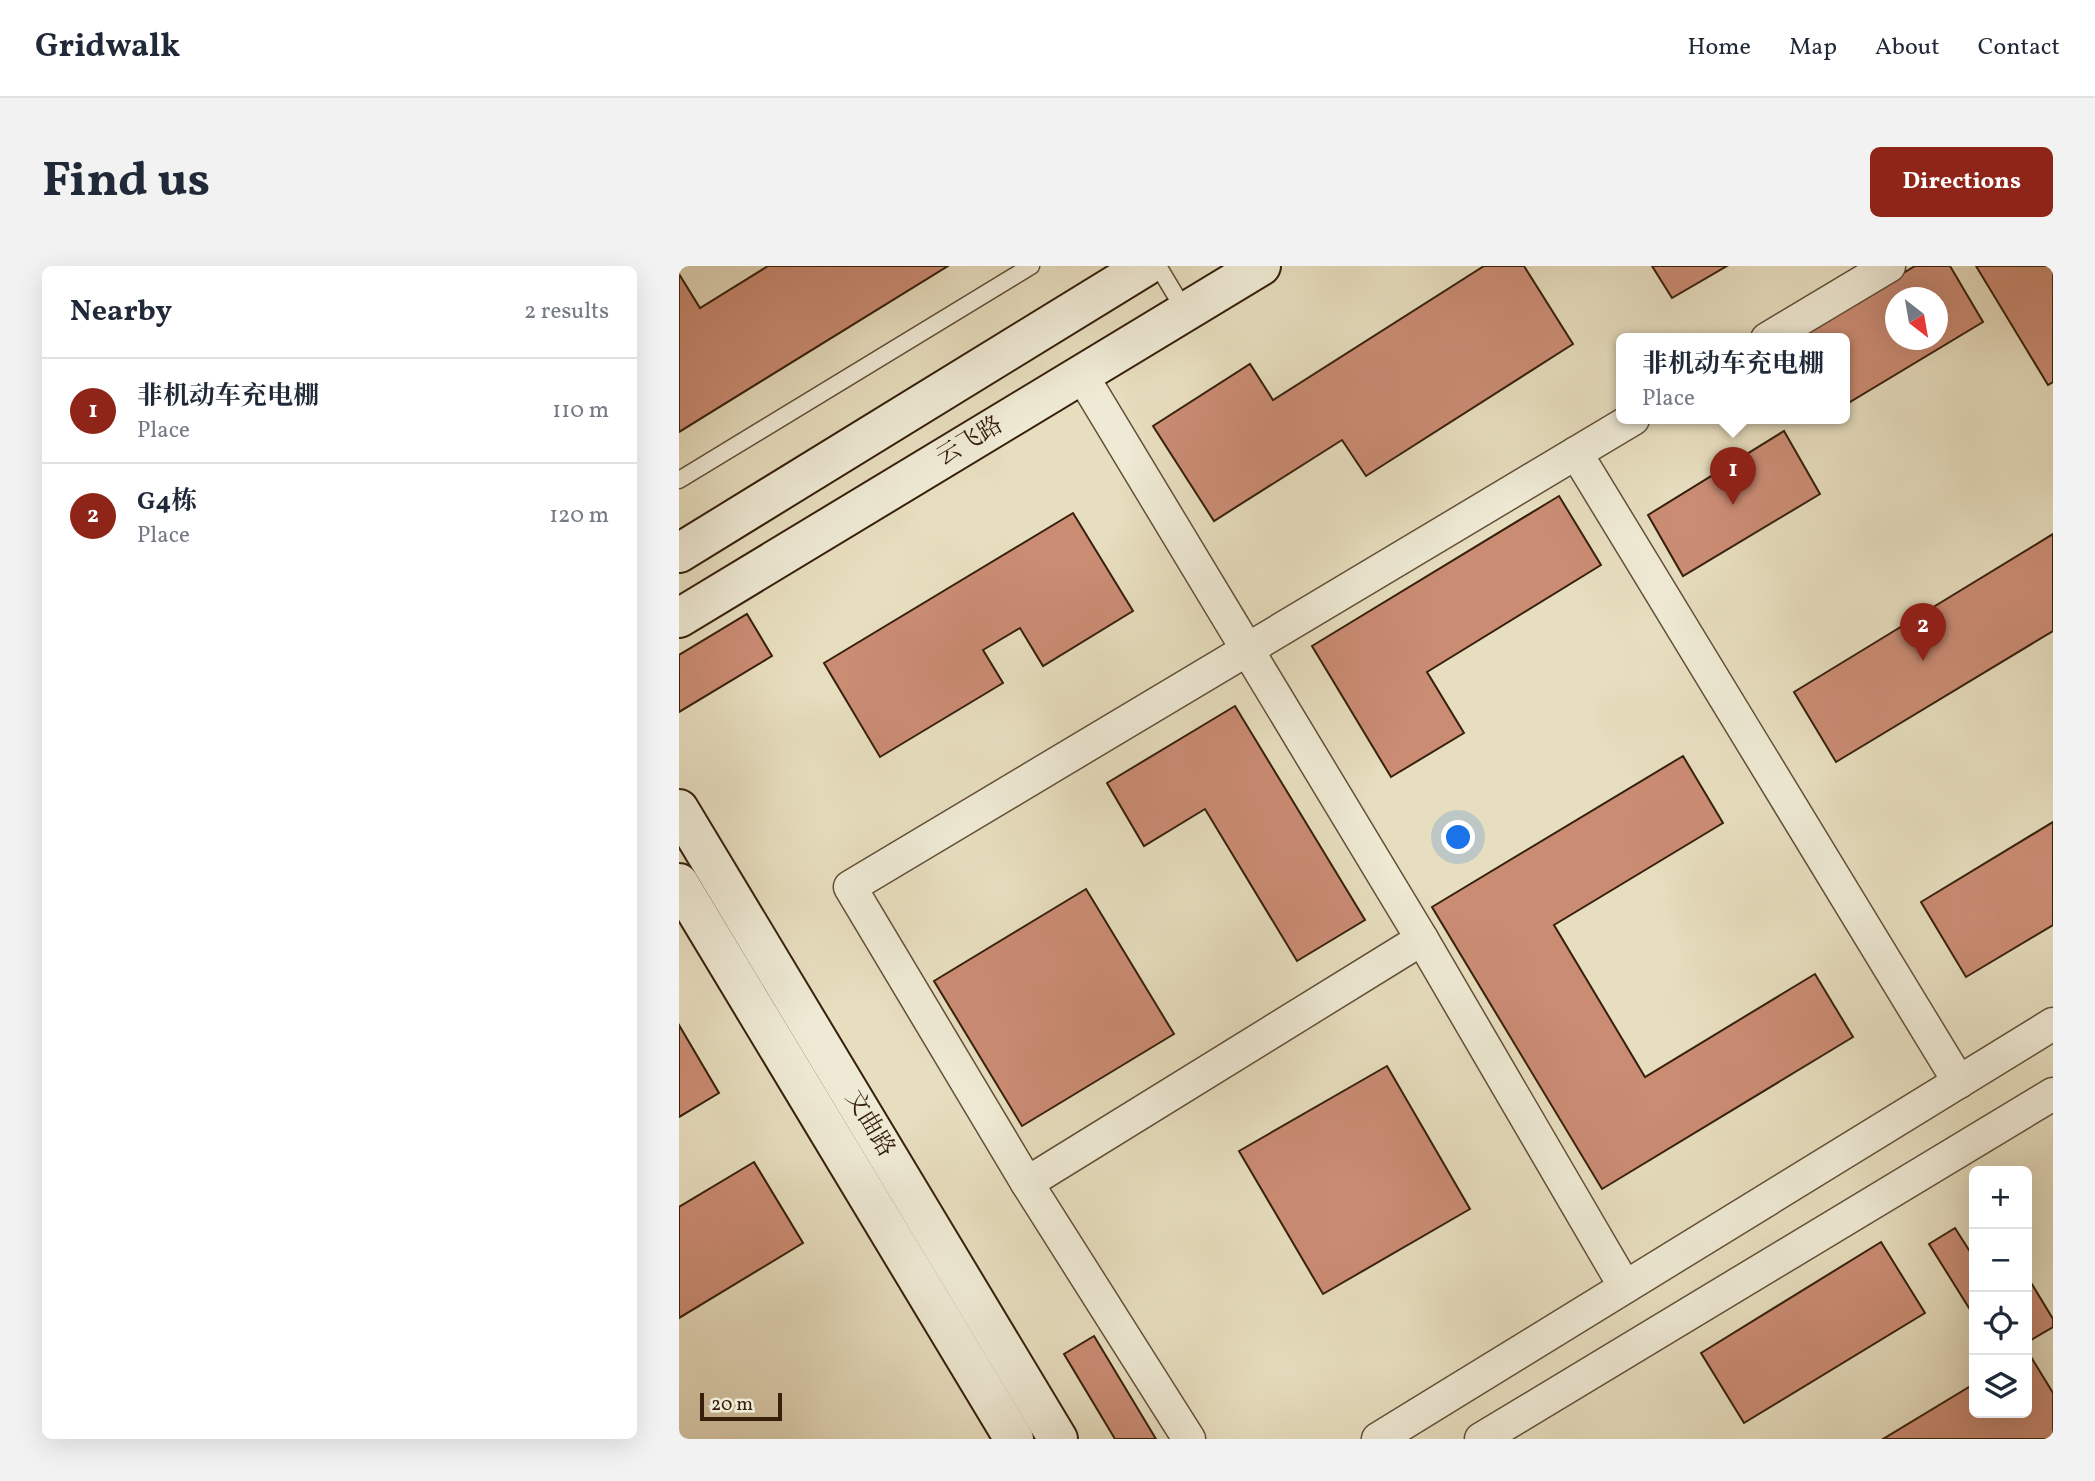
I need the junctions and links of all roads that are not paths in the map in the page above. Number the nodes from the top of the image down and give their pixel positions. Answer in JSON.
{"nodes":[{"id":1,"x":1031,"y":266,"type":"edge"},
{"id":2,"x":1146,"y":266,"type":"edge"},
{"id":3,"x":1158,"y":266,"type":"edge"},
{"id":4,"x":1261,"y":266,"type":"edge"},
{"id":5,"x":1889,"y":266,"type":"edge"},
{"id":6,"x":1185,"y":311,"type":"junction"},
{"id":7,"x":1777,"y":333,"type":"edge"},
{"id":8,"x":1081,"y":374,"type":"junction"},
{"id":9,"x":1625,"y":424,"type":"edge"},
{"id":10,"x":1576,"y":453,"type":"junction"},
{"id":11,"x":679,"y":480,"type":"edge"},
{"id":12,"x":679,"y":553,"type":"edge"},
{"id":13,"x":679,"y":618,"type":"edge"},
{"id":14,"x":679,"y":809,"type":"edge"},
{"id":15,"x":679,"y":883,"type":"edge"},
{"id":16,"x":1422,"y":939,"type":"junction"},
{"id":17,"x":2053,"y":1024,"type":"edge"},
{"id":18,"x":1959,"y":1082,"type":"junction"},
{"id":19,"x":2053,"y":1094,"type":"edge"},
{"id":20,"x":1027,"y":1183,"type":"junction"},
{"id":21,"x":1625,"y":1287,"type":"junction"},
{"id":22,"x":1014,"y":1439,"type":"edge"},
{"id":23,"x":1058,"y":1439,"type":"edge"},
{"id":24,"x":1189,"y":1439,"type":"edge"},
{"id":25,"x":1378,"y":1439,"type":"edge"},
{"id":26,"x":1481,"y":1439,"type":"edge"}],
"edges":[{"from":1,"to":11,"type":"lane"},
{"from":2,"to":12,"type":"street"},
{"from":3,"to":6,"type":"lane"},
{"from":4,"to":6,"type":"street","name":"云飞路"},
{"from":5,"to":7,"type":"street"},
{"from":6,"to":8,"type":"street","name":"云飞路"},
{"from":8,"to":13,"type":"street","name":"云飞路"},
{"from":8,"to":16,"type":"street"},
{"from":9,"to":10,"type":"street"},
{"from":10,"to":18,"type":"street"},
{"from":10,"to":20,"type":"street"},
{"from":14,"to":23,"type":"street","name":"文曲路"},
{"from":15,"to":22,"type":"street","name":"文曲路"},
{"from":16,"to":20,"type":"street"},
{"from":16,"to":21,"type":"street"},
{"from":17,"to":18,"type":"street"},
{"from":18,"to":21,"type":"street"},
{"from":19,"to":26,"type":"street"},
{"from":20,"to":24,"type":"street"},
{"from":21,"to":25,"type":"street"}]}
